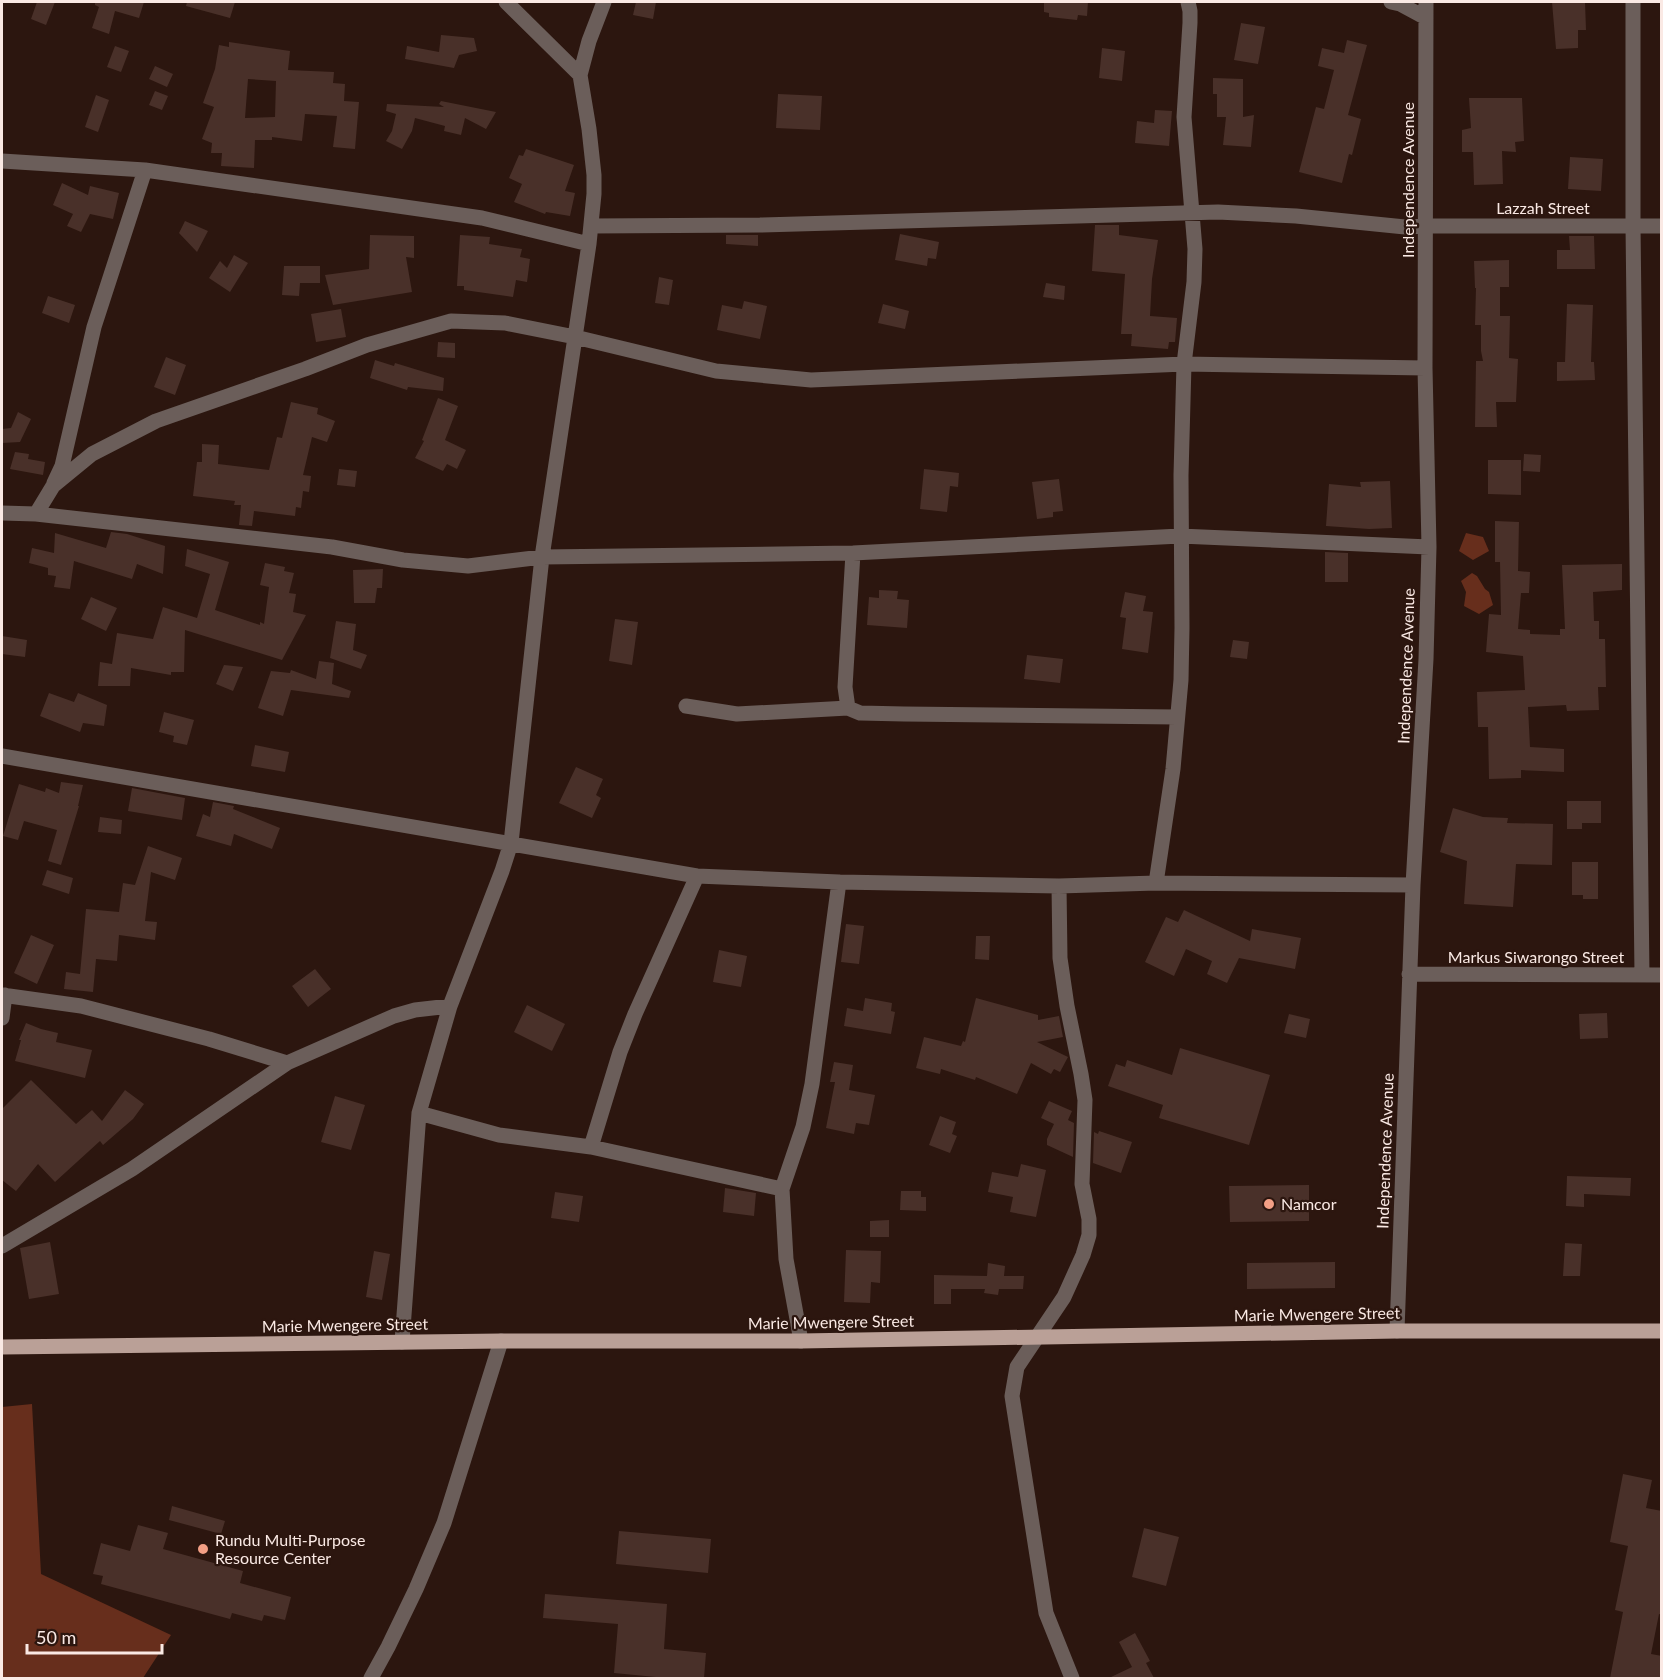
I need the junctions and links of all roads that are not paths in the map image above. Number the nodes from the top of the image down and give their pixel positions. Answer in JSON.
{"nodes":[{"id":1,"x":506,"y":2,"type":"edge"},
{"id":2,"x":604,"y":2,"type":"edge"},
{"id":3,"x":1188,"y":2,"type":"edge"},
{"id":4,"x":1391,"y":2,"type":"edge"},
{"id":5,"x":1426,"y":2,"type":"edge"},
{"id":6,"x":1633,"y":2,"type":"edge"},
{"id":7,"x":1426,"y":18,"type":"junction"},
{"id":8,"x":580,"y":75,"type":"junction"},
{"id":9,"x":2,"y":161,"type":"edge"},
{"id":10,"x":145,"y":170,"type":"junction"},
{"id":11,"x":1192,"y":212,"type":"junction"},
{"id":12,"x":591,"y":226,"type":"junction"},
{"id":13,"x":1425,"y":226,"type":"junction"},
{"id":14,"x":1633,"y":226,"type":"junction"},
{"id":15,"x":1662,"y":226,"type":"edge"},
{"id":16,"x":589,"y":244,"type":"junction"},
{"id":17,"x":575,"y":337,"type":"junction"},
{"id":18,"x":1184,"y":364,"type":"junction"},
{"id":19,"x":1425,"y":368,"type":"junction"},
{"id":20,"x":52,"y":486,"type":"junction"},
{"id":21,"x":2,"y":513,"type":"edge"},
{"id":22,"x":36,"y":514,"type":"junction"},
{"id":23,"x":1180,"y":536,"type":"junction"},
{"id":24,"x":1429,"y":547,"type":"junction"},
{"id":25,"x":853,"y":554,"type":"junction"},
{"id":26,"x":542,"y":557,"type":"junction"},
{"id":27,"x":686,"y":706,"type":"dead end"},
{"id":28,"x":848,"y":708,"type":"junction"},
{"id":29,"x":1177,"y":717,"type":"junction"},
{"id":30,"x":2,"y":756,"type":"edge"},
{"id":31,"x":511,"y":843,"type":"junction"},
{"id":32,"x":697,"y":876,"type":"junction"},
{"id":33,"x":839,"y":882,"type":"junction"},
{"id":34,"x":1156,"y":884,"type":"junction"},
{"id":35,"x":1413,"y":885,"type":"junction"},
{"id":36,"x":1059,"y":886,"type":"junction"},
{"id":37,"x":1410,"y":974,"type":"junction"},
{"id":38,"x":1642,"y":975,"type":"junction"},
{"id":39,"x":1662,"y":975,"type":"edge"},
{"id":40,"x":3,"y":995,"type":"edge"},
{"id":41,"x":450,"y":1006,"type":"junction"},
{"id":42,"x":2,"y":1018,"type":"edge"},
{"id":43,"x":287,"y":1063,"type":"junction"},
{"id":44,"x":419,"y":1113,"type":"junction"},
{"id":45,"x":591,"y":1148,"type":"junction"},
{"id":46,"x":782,"y":1190,"type":"junction"},
{"id":47,"x":2,"y":1246,"type":"edge"},
{"id":48,"x":1397,"y":1331,"type":"junction"},
{"id":49,"x":1662,"y":1331,"type":"edge"},
{"id":50,"x":1037,"y":1337,"type":"junction"},
{"id":51,"x":501,"y":1341,"type":"junction"},
{"id":52,"x":801,"y":1341,"type":"junction"},
{"id":53,"x":402,"y":1342,"type":"junction"},
{"id":54,"x":2,"y":1347,"type":"edge"},
{"id":55,"x":371,"y":1678,"type":"edge"},
{"id":56,"x":1072,"y":1678,"type":"edge"}],
"edges":[{"from":1,"to":8,"type":"street"},
{"from":2,"to":8,"type":"street"},
{"from":3,"to":11,"type":"street"},
{"from":4,"to":7,"type":"street"},
{"from":5,"to":7,"type":"street","name":"Independence Avenue"},
{"from":6,"to":14,"type":"street"},
{"from":7,"to":13,"type":"street","name":"Independence Avenue"},
{"from":8,"to":12,"type":"street"},
{"from":9,"to":10,"type":"street"},
{"from":10,"to":16,"type":"street"},
{"from":10,"to":20,"type":"street"},
{"from":11,"to":12,"type":"street","name":"Lazzah Street"},
{"from":11,"to":13,"type":"street","name":"Lazzah Street"},
{"from":11,"to":18,"type":"street"},
{"from":12,"to":16,"type":"street"},
{"from":13,"to":14,"type":"street","name":"Lazzah Street"},
{"from":13,"to":19,"type":"street","name":"Independence Avenue"},
{"from":14,"to":15,"type":"street","name":"Lazzah Street"},
{"from":14,"to":38,"type":"street"},
{"from":16,"to":17,"type":"street"},
{"from":17,"to":18,"type":"street"},
{"from":17,"to":20,"type":"street"},
{"from":17,"to":26,"type":"street"},
{"from":18,"to":19,"type":"street"},
{"from":18,"to":23,"type":"street"},
{"from":19,"to":24,"type":"street","name":"Independence Avenue"},
{"from":20,"to":22,"type":"street"},
{"from":21,"to":22,"type":"street"},
{"from":22,"to":26,"type":"street"},
{"from":23,"to":24,"type":"street"},
{"from":23,"to":25,"type":"street"},
{"from":23,"to":29,"type":"street"},
{"from":24,"to":35,"type":"street","name":"Independence Avenue"},
{"from":25,"to":26,"type":"street"},
{"from":25,"to":28,"type":"street"},
{"from":26,"to":31,"type":"street"},
{"from":27,"to":28,"type":"street"},
{"from":28,"to":29,"type":"street"},
{"from":29,"to":34,"type":"street"},
{"from":30,"to":31,"type":"street"},
{"from":31,"to":32,"type":"street"},
{"from":31,"to":41,"type":"street"},
{"from":32,"to":33,"type":"street"},
{"from":32,"to":45,"type":"street"},
{"from":33,"to":36,"type":"street"},
{"from":33,"to":46,"type":"street"},
{"from":34,"to":35,"type":"street"},
{"from":34,"to":36,"type":"street"},
{"from":35,"to":37,"type":"street","name":"Independence Avenue"},
{"from":36,"to":50,"type":"street"},
{"from":37,"to":38,"type":"street","name":"Markus Siwarongo Street"},
{"from":37,"to":48,"type":"street","name":"Independence Avenue"},
{"from":38,"to":39,"type":"street","name":"Markus Siwarongo Street"},
{"from":40,"to":42,"type":"street"},
{"from":40,"to":43,"type":"street"},
{"from":41,"to":43,"type":"street"},
{"from":41,"to":44,"type":"street"},
{"from":43,"to":47,"type":"street"},
{"from":44,"to":45,"type":"street"},
{"from":44,"to":53,"type":"street"},
{"from":45,"to":46,"type":"street"},
{"from":46,"to":52,"type":"street"},
{"from":48,"to":49,"type":"main road","name":"Marie Mwengere Street"},
{"from":48,"to":50,"type":"main road","name":"Marie Mwengere Street"},
{"from":50,"to":52,"type":"main road","name":"Marie Mwengere Street"},
{"from":50,"to":56,"type":"street"},
{"from":51,"to":52,"type":"main road","name":"Marie Mwengere Street"},
{"from":51,"to":53,"type":"main road","name":"Marie Mwengere Street"},
{"from":51,"to":55,"type":"street"},
{"from":53,"to":54,"type":"main road","name":"Marie Mwengere Street"}]}
